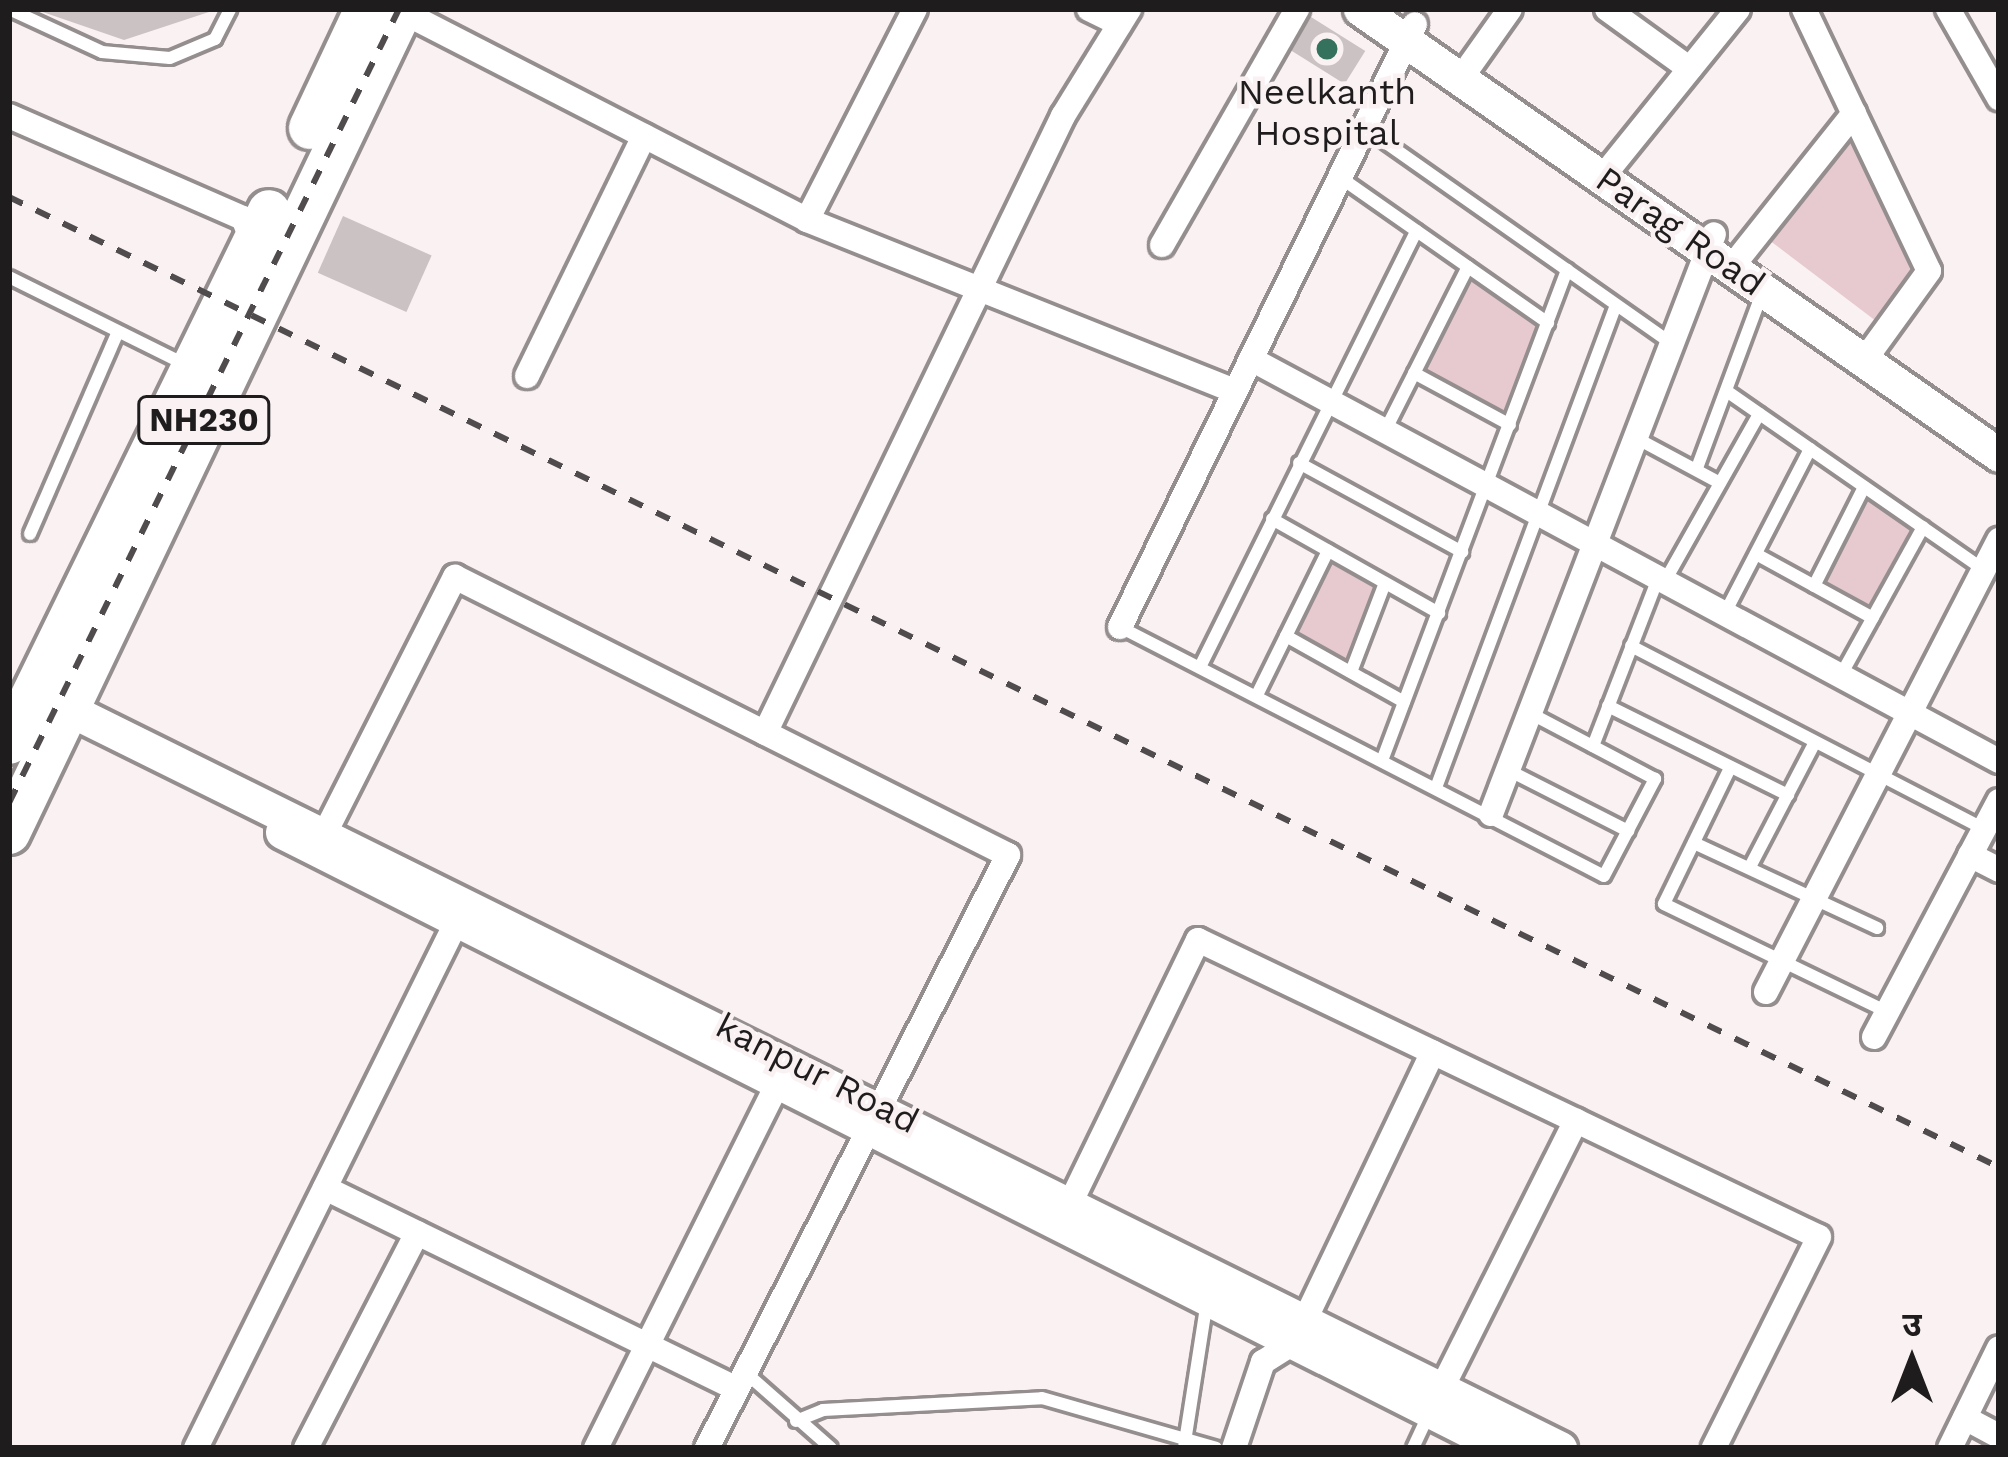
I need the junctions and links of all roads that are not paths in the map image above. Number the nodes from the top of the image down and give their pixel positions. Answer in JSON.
{"nodes":[{"id":1,"x":10,"y":9,"type":"edge"},
{"id":2,"x":230,"y":9,"type":"edge"},
{"id":3,"x":915,"y":9,"type":"edge"},
{"id":4,"x":1089,"y":9,"type":"edge"},
{"id":5,"x":1297,"y":9,"type":"edge"},
{"id":6,"x":1360,"y":9,"type":"edge"},
{"id":7,"x":1510,"y":9,"type":"edge"},
{"id":8,"x":1607,"y":9,"type":"edge"},
{"id":9,"x":1738,"y":9,"type":"edge"},
{"id":10,"x":1804,"y":9,"type":"edge"},
{"id":11,"x":1948,"y":9,"type":"edge"},
{"id":12,"x":390,"y":10,"type":"edge"},
{"id":13,"x":1124,"y":16,"type":"edge"},
{"id":14,"x":1405,"y":25,"type":"edge"},
{"id":15,"x":1471,"y":64,"type":"junction"},
{"id":16,"x":1690,"y":69,"type":"junction"},
{"id":17,"x":1997,"y":92,"type":"edge"},
{"id":18,"x":1854,"y":113,"type":"junction"},
{"id":19,"x":9,"y":116,"type":"edge"},
{"id":20,"x":1364,"y":128,"type":"junction"},
{"id":21,"x":644,"y":136,"type":"junction"},
{"id":22,"x":1613,"y":164,"type":"junction"},
{"id":23,"x":1340,"y":178,"type":"junction"},
{"id":24,"x":807,"y":220,"type":"junction"},
{"id":25,"x":1416,"y":231,"type":"junction"},
{"id":26,"x":1710,"y":242,"type":"junction"},
{"id":27,"x":254,"y":244,"type":"junction"},
{"id":28,"x":1162,"y":245,"type":"dead end"},
{"id":29,"x":1742,"y":254,"type":"junction"},
{"id":30,"x":1468,"y":267,"type":"junction"},
{"id":31,"x":1568,"y":270,"type":"junction"},
{"id":32,"x":9,"y":278,"type":"edge"},
{"id":33,"x":1763,"y":290,"type":"junction"},
{"id":34,"x":978,"y":292,"type":"junction"},
{"id":35,"x":1616,"y":305,"type":"junction"},
{"id":36,"x":1548,"y":322,"type":"junction"},
{"id":37,"x":118,"y":332,"type":"junction"},
{"id":38,"x":1672,"y":344,"type":"junction"},
{"id":39,"x":1874,"y":347,"type":"junction"},
{"id":40,"x":1251,"y":358,"type":"junction"},
{"id":41,"x":192,"y":369,"type":"junction"},
{"id":42,"x":1414,"y":373,"type":"junction"},
{"id":43,"x":527,"y":376,"type":"dead end"},
{"id":44,"x":1235,"y":391,"type":"junction"},
{"id":45,"x":1727,"y":392,"type":"junction"},
{"id":46,"x":1329,"y":400,"type":"junction"},
{"id":47,"x":1759,"y":414,"type":"junction"},
{"id":48,"x":1510,"y":425,"type":"junction"},
{"id":49,"x":1385,"y":431,"type":"junction"},
{"id":50,"x":1999,"y":434,"type":"edge"},
{"id":51,"x":1636,"y":438,"type":"junction"},
{"id":52,"x":1810,"y":449,"type":"junction"},
{"id":53,"x":1999,"y":455,"type":"edge"},
{"id":54,"x":1299,"y":463,"type":"junction"},
{"id":55,"x":1697,"y":468,"type":"junction"},
{"id":56,"x":1720,"y":483,"type":"junction"},
{"id":57,"x":1488,"y":486,"type":"junction"},
{"id":58,"x":1864,"y":487,"type":"junction"},
{"id":59,"x":1535,"y":511,"type":"junction"},
{"id":60,"x":1272,"y":519,"type":"junction"},
{"id":61,"x":1923,"y":527,"type":"junction"},
{"id":62,"x":30,"y":534,"type":"dead end"},
{"id":63,"x":1999,"y":540,"type":"edge"},
{"id":64,"x":1595,"y":544,"type":"junction"},
{"id":65,"x":1328,"y":551,"type":"junction"},
{"id":66,"x":1462,"y":552,"type":"junction"},
{"id":67,"x":1756,"y":554,"type":"junction"},
{"id":68,"x":1984,"y":569,"type":"junction"},
{"id":69,"x":1661,"y":580,"type":"junction"},
{"id":70,"x":1385,"y":583,"type":"junction"},
{"id":71,"x":1814,"y":586,"type":"junction"},
{"id":72,"x":1439,"y":613,"type":"junction"},
{"id":73,"x":1725,"y":614,"type":"junction"},
{"id":74,"x":1873,"y":618,"type":"junction"},
{"id":75,"x":1120,"y":627,"type":"joint"},
{"id":76,"x":1286,"y":635,"type":"junction"},
{"id":77,"x":1631,"y":646,"type":"junction"},
{"id":78,"x":1200,"y":667,"type":"junction"},
{"id":79,"x":1351,"y":672,"type":"junction"},
{"id":80,"x":1840,"y":676,"type":"junction"},
{"id":81,"x":1257,"y":695,"type":"junction"},
{"id":82,"x":1404,"y":702,"type":"junction"},
{"id":83,"x":1609,"y":706,"type":"junction"},
{"id":84,"x":70,"y":710,"type":"junction"},
{"id":85,"x":1530,"y":713,"type":"junction"},
{"id":86,"x":1910,"y":713,"type":"junction"},
{"id":87,"x":765,"y":733,"type":"junction"},
{"id":88,"x":9,"y":743,"type":"edge"},
{"id":89,"x":1814,"y":744,"type":"junction"},
{"id":90,"x":1593,"y":746,"type":"junction"},
{"id":91,"x":1383,"y":758,"type":"junction"},
{"id":92,"x":1999,"y":761,"type":"edge"},
{"id":93,"x":1730,"y":768,"type":"junction"},
{"id":94,"x":1508,"y":770,"type":"junction"},
{"id":95,"x":1877,"y":777,"type":"junction"},
{"id":96,"x":1437,"y":785,"type":"junction"},
{"id":97,"x":1788,"y":795,"type":"junction"},
{"id":98,"x":1999,"y":801,"type":"edge"},
{"id":99,"x":1491,"y":814,"type":"junction"},
{"id":100,"x":327,"y":829,"type":"junction"},
{"id":101,"x":1984,"y":829,"type":"junction"},
{"id":102,"x":1628,"y":831,"type":"junction"},
{"id":103,"x":9,"y":832,"type":"edge"},
{"id":104,"x":1694,"y":842,"type":"junction"},
{"id":105,"x":1970,"y":855,"type":"junction"},
{"id":106,"x":1750,"y":867,"type":"junction"},
{"id":107,"x":1999,"y":870,"type":"edge"},
{"id":108,"x":1815,"y":896,"type":"junction"},
{"id":109,"x":462,"y":910,"type":"junction"},
{"id":110,"x":1877,"y":928,"type":"dead end"},
{"id":111,"x":1782,"y":962,"type":"junction"},
{"id":112,"x":1766,"y":992,"type":"dead end"},
{"id":113,"x":1887,"y":1012,"type":"junction"},
{"id":114,"x":1874,"y":1037,"type":"dead end"},
{"id":115,"x":1433,"y":1052,"type":"junction"},
{"id":116,"x":777,"y":1084,"type":"junction"},
{"id":117,"x":873,"y":1118,"type":"junction"},
{"id":118,"x":1576,"y":1121,"type":"junction"},
{"id":119,"x":325,"y":1188,"type":"junction"},
{"id":120,"x":1065,"y":1214,"type":"junction"},
{"id":121,"x":417,"y":1233,"type":"junction"},
{"id":122,"x":1208,"y":1300,"type":"junction"},
{"id":123,"x":1300,"y":1332,"type":"junction"},
{"id":124,"x":647,"y":1345,"type":"junction"},
{"id":125,"x":1999,"y":1348,"type":"edge"},
{"id":126,"x":741,"y":1381,"type":"junction"},
{"id":127,"x":1436,"y":1400,"type":"junction"},
{"id":128,"x":1965,"y":1418,"type":"junction"},
{"id":129,"x":796,"y":1421,"type":"junction"},
{"id":130,"x":1999,"y":1436,"type":"edge"},
{"id":131,"x":1185,"y":1443,"type":"edge"},
{"id":132,"x":196,"y":1448,"type":"edge"},
{"id":133,"x":306,"y":1448,"type":"edge"},
{"id":134,"x":596,"y":1448,"type":"edge"},
{"id":135,"x":707,"y":1448,"type":"edge"},
{"id":136,"x":831,"y":1448,"type":"edge"},
{"id":137,"x":1216,"y":1448,"type":"edge"},
{"id":138,"x":1234,"y":1448,"type":"edge"},
{"id":139,"x":1414,"y":1448,"type":"edge"},
{"id":140,"x":1504,"y":1448,"type":"edge"},
{"id":141,"x":1560,"y":1448,"type":"edge"},
{"id":142,"x":1714,"y":1448,"type":"edge"},
{"id":143,"x":1950,"y":1448,"type":"edge"}],
"edges":[{"from":1,"to":2,"type":"lane"},
{"from":3,"to":24,"type":"street"},
{"from":4,"to":13,"type":"street"},
{"from":5,"to":28,"type":"street"},
{"from":6,"to":14,"type":"street","name":"Parag Road"},
{"from":7,"to":15,"type":"street"},
{"from":8,"to":16,"type":"street"},
{"from":9,"to":16,"type":"street"},
{"from":10,"to":18,"type":"street"},
{"from":11,"to":17,"type":"street"},
{"from":12,"to":21,"type":"street"},
{"from":12,"to":27,"type":"highway","number":"NH230"},
{"from":12,"to":84,"type":"highway","number":"NH230"},
{"from":13,"to":34,"type":"street"},
{"from":14,"to":15,"type":"street","name":"Parag Road"},
{"from":14,"to":20,"type":"street"},
{"from":14,"to":26,"type":"street","name":"Parag Road"},
{"from":15,"to":22,"type":"street","name":"Parag Road"},
{"from":16,"to":22,"type":"street"},
{"from":18,"to":29,"type":"street"},
{"from":18,"to":39,"type":"street"},
{"from":19,"to":27,"type":"street"},
{"from":20,"to":23,"type":"street"},
{"from":20,"to":31,"type":"lane"},
{"from":21,"to":24,"type":"street"},
{"from":21,"to":43,"type":"street"},
{"from":22,"to":26,"type":"street","name":"Parag Road"},
{"from":23,"to":25,"type":"lane"},
{"from":23,"to":40,"type":"street"},
{"from":24,"to":34,"type":"street"},
{"from":25,"to":30,"type":"lane"},
{"from":25,"to":46,"type":"lane"},
{"from":26,"to":29,"type":"street","name":"Parag Road"},
{"from":26,"to":33,"type":"street","name":"Parag Road"},
{"from":26,"to":38,"type":"street"},
{"from":27,"to":41,"type":"highway","number":"NH230"},
{"from":29,"to":39,"type":"street","name":"Parag Road"},
{"from":30,"to":36,"type":"lane"},
{"from":30,"to":42,"type":"lane"},
{"from":31,"to":35,"type":"lane"},
{"from":31,"to":36,"type":"lane"},
{"from":32,"to":37,"type":"lane"},
{"from":33,"to":45,"type":"lane"},
{"from":33,"to":53,"type":"street","name":"Parag Road"},
{"from":34,"to":44,"type":"street"},
{"from":34,"to":87,"type":"street"},
{"from":35,"to":38,"type":"lane"},
{"from":35,"to":59,"type":"lane"},
{"from":36,"to":48,"type":"lane"},
{"from":37,"to":41,"type":"lane"},
{"from":37,"to":62,"type":"lane"},
{"from":38,"to":51,"type":"street"},
{"from":39,"to":50,"type":"street","name":"Parag Road"},
{"from":40,"to":44,"type":"street"},
{"from":40,"to":46,"type":"street"},
{"from":41,"to":88,"type":"highway","number":"NH230"},
{"from":42,"to":48,"type":"lane"},
{"from":42,"to":49,"type":"lane"},
{"from":44,"to":75,"type":"street"},
{"from":45,"to":47,"type":"lane"},
{"from":45,"to":55,"type":"lane"},
{"from":46,"to":49,"type":"street"},
{"from":46,"to":54,"type":"lane"},
{"from":47,"to":52,"type":"lane"},
{"from":47,"to":56,"type":"lane"},
{"from":48,"to":57,"type":"lane"},
{"from":49,"to":57,"type":"street"},
{"from":51,"to":55,"type":"lane"},
{"from":51,"to":64,"type":"street"},
{"from":52,"to":58,"type":"lane"},
{"from":52,"to":67,"type":"lane"},
{"from":54,"to":60,"type":"lane"},
{"from":54,"to":66,"type":"lane"},
{"from":55,"to":56,"type":"lane"},
{"from":56,"to":69,"type":"lane"},
{"from":57,"to":59,"type":"street"},
{"from":57,"to":66,"type":"lane"},
{"from":58,"to":61,"type":"lane"},
{"from":58,"to":71,"type":"lane"},
{"from":59,"to":64,"type":"street"},
{"from":59,"to":96,"type":"lane"},
{"from":60,"to":65,"type":"lane"},
{"from":60,"to":78,"type":"lane"},
{"from":61,"to":68,"type":"lane"},
{"from":61,"to":74,"type":"lane"},
{"from":63,"to":68,"type":"street"},
{"from":64,"to":69,"type":"street"},
{"from":64,"to":85,"type":"street"},
{"from":65,"to":70,"type":"lane"},
{"from":65,"to":76,"type":"lane"},
{"from":66,"to":72,"type":"lane"},
{"from":67,"to":71,"type":"lane"},
{"from":67,"to":73,"type":"lane"},
{"from":68,"to":86,"type":"street"},
{"from":69,"to":73,"type":"street"},
{"from":69,"to":77,"type":"lane"},
{"from":70,"to":72,"type":"lane"},
{"from":70,"to":79,"type":"lane"},
{"from":71,"to":74,"type":"lane"},
{"from":72,"to":82,"type":"lane"},
{"from":73,"to":80,"type":"street"},
{"from":74,"to":80,"type":"lane"},
{"from":75,"to":78,"type":"lane"},
{"from":76,"to":79,"type":"lane"},
{"from":76,"to":81,"type":"lane"},
{"from":77,"to":83,"type":"lane"},
{"from":77,"to":89,"type":"lane"},
{"from":78,"to":81,"type":"lane"},
{"from":79,"to":82,"type":"lane"},
{"from":80,"to":86,"type":"street"},
{"from":81,"to":91,"type":"lane"},
{"from":82,"to":91,"type":"lane"},
{"from":83,"to":90,"type":"lane"},
{"from":83,"to":93,"type":"lane"},
{"from":84,"to":100,"type":"street","name":"kanpur Road"},
{"from":84,"to":103,"type":"highway","number":"NH230"},
{"from":84,"to":109,"type":"street"},
{"from":85,"to":90,"type":"lane"},
{"from":85,"to":94,"type":"street"},
{"from":86,"to":92,"type":"street"},
{"from":86,"to":95,"type":"street"},
{"from":87,"to":100,"type":"street"},
{"from":87,"to":117,"type":"street"},
{"from":89,"to":95,"type":"lane"},
{"from":89,"to":97,"type":"lane"},
{"from":90,"to":102,"type":"lane"},
{"from":91,"to":96,"type":"lane"},
{"from":93,"to":97,"type":"lane"},
{"from":93,"to":104,"type":"lane"},
{"from":94,"to":99,"type":"street"},
{"from":94,"to":102,"type":"lane"},
{"from":95,"to":101,"type":"lane"},
{"from":95,"to":108,"type":"street"},
{"from":96,"to":99,"type":"lane"},
{"from":97,"to":106,"type":"lane"},
{"from":98,"to":101,"type":"street"},
{"from":99,"to":102,"type":"lane"},
{"from":100,"to":109,"type":"street","name":"kanpur Road"},
{"from":101,"to":105,"type":"street"},
{"from":104,"to":106,"type":"lane"},
{"from":104,"to":111,"type":"lane"},
{"from":105,"to":107,"type":"street"},
{"from":105,"to":113,"type":"street"},
{"from":106,"to":108,"type":"lane"},
{"from":108,"to":110,"type":"lane"},
{"from":108,"to":111,"type":"street"},
{"from":109,"to":116,"type":"street"},
{"from":109,"to":117,"type":"street","name":"kanpur Road"},
{"from":109,"to":119,"type":"street"},
{"from":111,"to":112,"type":"street"},
{"from":111,"to":113,"type":"lane"},
{"from":113,"to":114,"type":"street"},
{"from":115,"to":118,"type":"street"},
{"from":115,"to":120,"type":"street"},
{"from":115,"to":123,"type":"street"},
{"from":116,"to":117,"type":"street"},
{"from":116,"to":124,"type":"street"},
{"from":117,"to":120,"type":"street","name":"kanpur Road"},
{"from":117,"to":126,"type":"street"},
{"from":118,"to":127,"type":"street"},
{"from":118,"to":142,"type":"street"},
{"from":119,"to":121,"type":"street"},
{"from":119,"to":132,"type":"street"},
{"from":120,"to":122,"type":"street"},
{"from":120,"to":123,"type":"street","name":"kanpur Road"},
{"from":121,"to":124,"type":"street"},
{"from":121,"to":133,"type":"street"},
{"from":122,"to":123,"type":"street"},
{"from":122,"to":131,"type":"lane"},
{"from":123,"to":127,"type":"street","name":"kanpur Road"},
{"from":123,"to":138,"type":"street"},
{"from":124,"to":126,"type":"street"},
{"from":124,"to":134,"type":"street"},
{"from":125,"to":128,"type":"street"},
{"from":126,"to":129,"type":"lane"},
{"from":126,"to":135,"type":"street"},
{"from":127,"to":139,"type":"lane"},
{"from":127,"to":140,"type":"street"},
{"from":127,"to":141,"type":"street","name":"kanpur Road"},
{"from":128,"to":130,"type":"street"},
{"from":128,"to":143,"type":"street"},
{"from":129,"to":131,"type":"lane"},
{"from":129,"to":136,"type":"lane"},
{"from":131,"to":137,"type":"lane"}]}
